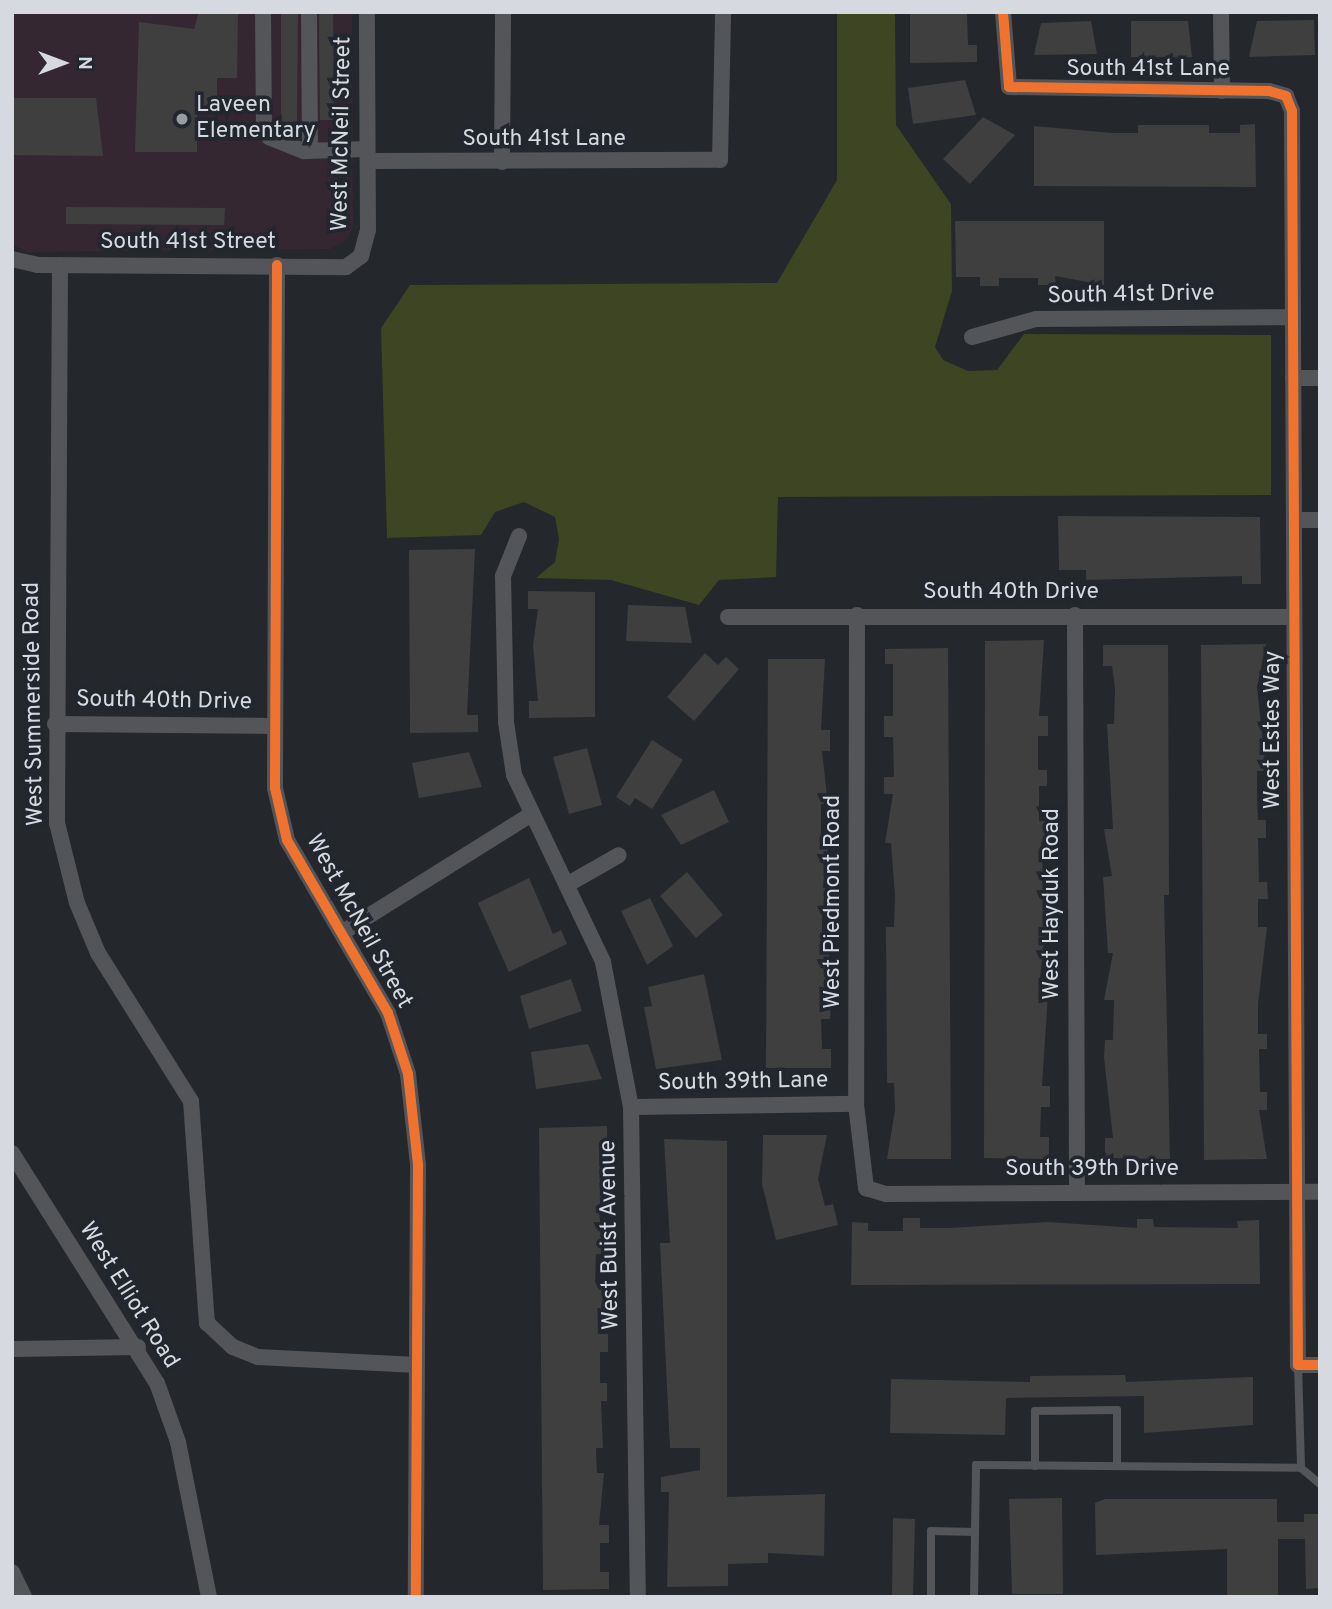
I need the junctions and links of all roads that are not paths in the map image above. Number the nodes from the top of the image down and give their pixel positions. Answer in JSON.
{"nodes":[{"id":1,"x":263,"y":12,"type":"edge"},
{"id":2,"x":309,"y":12,"type":"edge"},
{"id":3,"x":367,"y":12,"type":"edge"},
{"id":4,"x":503,"y":12,"type":"edge"},
{"id":5,"x":723,"y":12,"type":"edge"},
{"id":6,"x":1003,"y":12,"type":"edge"},
{"id":7,"x":1222,"y":12,"type":"edge"},
{"id":8,"x":1222,"y":91,"type":"junction"},
{"id":9,"x":1286,"y":96,"type":"joint"},
{"id":10,"x":310,"y":150,"type":"junction"},
{"id":11,"x":368,"y":155,"type":"junction"},
{"id":12,"x":502,"y":162,"type":"junction"},
{"id":13,"x":361,"y":256,"type":"joint"},
{"id":14,"x":12,"y":259,"type":"edge"},
{"id":15,"x":60,"y":265,"type":"junction"},
{"id":16,"x":277,"y":265,"type":"junction"},
{"id":17,"x":1292,"y":317,"type":"junction"},
{"id":18,"x":972,"y":337,"type":"dead end"},
{"id":19,"x":1293,"y":378,"type":"junction"},
{"id":20,"x":1320,"y":378,"type":"edge"},
{"id":21,"x":1294,"y":520,"type":"junction"},
{"id":22,"x":1320,"y":520,"type":"edge"},
{"id":23,"x":519,"y":536,"type":"dead end"},
{"id":24,"x":857,"y":615,"type":"junction"},
{"id":25,"x":1075,"y":615,"type":"junction"},
{"id":26,"x":728,"y":617,"type":"dead end"},
{"id":27,"x":1294,"y":617,"type":"junction"},
{"id":28,"x":55,"y":724,"type":"junction"},
{"id":29,"x":273,"y":726,"type":"junction"},
{"id":30,"x":532,"y":814,"type":"junction"},
{"id":31,"x":620,"y":855,"type":"dead end"},
{"id":32,"x":570,"y":883,"type":"junction"},
{"id":33,"x":343,"y":932,"type":"junction"},
{"id":34,"x":856,"y":1104,"type":"junction"},
{"id":35,"x":631,"y":1107,"type":"junction"},
{"id":36,"x":12,"y":1153,"type":"edge"},
{"id":37,"x":866,"y":1188,"type":"joint"},
{"id":38,"x":1077,"y":1192,"type":"junction"},
{"id":39,"x":1299,"y":1192,"type":"junction"},
{"id":40,"x":1320,"y":1192,"type":"edge"},
{"id":41,"x":138,"y":1347,"type":"junction"},
{"id":42,"x":12,"y":1349,"type":"edge"},
{"id":43,"x":417,"y":1365,"type":"junction"},
{"id":44,"x":1298,"y":1365,"type":"junction"},
{"id":45,"x":1320,"y":1365,"type":"edge"},
{"id":46,"x":1035,"y":1466,"type":"junction"},
{"id":47,"x":1118,"y":1466,"type":"junction"},
{"id":48,"x":1301,"y":1468,"type":"junction"},
{"id":49,"x":1320,"y":1484,"type":"edge"},
{"id":50,"x":975,"y":1532,"type":"junction"},
{"id":51,"x":12,"y":1572,"type":"edge"},
{"id":52,"x":23,"y":1597,"type":"edge"},
{"id":53,"x":209,"y":1597,"type":"edge"},
{"id":54,"x":416,"y":1597,"type":"edge"},
{"id":55,"x":638,"y":1597,"type":"edge"},
{"id":56,"x":931,"y":1597,"type":"edge"},
{"id":57,"x":974,"y":1597,"type":"edge"}],
"edges":[{"from":1,"to":10,"type":"street","name":"South 41st Lane"},
{"from":2,"to":10,"type":"street"},
{"from":3,"to":11,"type":"street","name":"West McNeil Street"},
{"from":4,"to":12,"type":"street"},
{"from":5,"to":12,"type":"street","name":"South 41st Lane"},
{"from":6,"to":8,"type":"street","name":"South 41st Lane"},
{"from":7,"to":8,"type":"street"},
{"from":8,"to":9,"type":"street","name":"South 41st Lane"},
{"from":9,"to":17,"type":"street","name":"West Estes Way"},
{"from":10,"to":11,"type":"street","name":"South 41st Lane"},
{"from":11,"to":12,"type":"street","name":"South 41st Lane"},
{"from":11,"to":13,"type":"street","name":"West McNeil Street"},
{"from":13,"to":16,"type":"street","name":"South 41st Street"},
{"from":14,"to":15,"type":"street","name":"South 41st Street"},
{"from":15,"to":16,"type":"street","name":"South 41st Street"},
{"from":15,"to":28,"type":"street","name":"West Summerside Road"},
{"from":16,"to":29,"type":"street","name":"West McNeil Street"},
{"from":17,"to":18,"type":"street","name":"South 41st Drive"},
{"from":17,"to":19,"type":"street","name":"West Estes Way"},
{"from":19,"to":20,"type":"street"},
{"from":19,"to":21,"type":"street","name":"West Estes Way"},
{"from":21,"to":22,"type":"street"},
{"from":21,"to":27,"type":"street","name":"West Estes Way"},
{"from":23,"to":30,"type":"street","name":"West Buist Avenue"},
{"from":24,"to":25,"type":"street","name":"South 40th Drive"},
{"from":24,"to":26,"type":"street","name":"South 40th Drive"},
{"from":24,"to":34,"type":"street","name":"West Piedmont Road"},
{"from":25,"to":27,"type":"street","name":"South 40th Drive"},
{"from":25,"to":38,"type":"street","name":"West Hayduk Road"},
{"from":27,"to":39,"type":"street","name":"West Estes Way"},
{"from":28,"to":29,"type":"street","name":"South 40th Drive"},
{"from":28,"to":43,"type":"street","name":"West Summerside Road"},
{"from":29,"to":33,"type":"street","name":"West McNeil Street"},
{"from":30,"to":32,"type":"street","name":"West Buist Avenue"},
{"from":30,"to":33,"type":"street"},
{"from":31,"to":32,"type":"street"},
{"from":32,"to":35,"type":"street","name":"West Buist Avenue"},
{"from":33,"to":43,"type":"street","name":"West McNeil Street"},
{"from":34,"to":35,"type":"street","name":"South 39th Lane"},
{"from":34,"to":37,"type":"street","name":"West Piedmont Road"},
{"from":35,"to":55,"type":"street","name":"West Buist Avenue"},
{"from":36,"to":41,"type":"street","name":"West Elliot Road"},
{"from":37,"to":38,"type":"street","name":"South 39th Drive"},
{"from":38,"to":39,"type":"street","name":"South 39th Drive"},
{"from":39,"to":40,"type":"street","name":"South 39th Drive"},
{"from":39,"to":44,"type":"street","name":"West Estes Way"},
{"from":41,"to":42,"type":"street"},
{"from":41,"to":53,"type":"street","name":"West Elliot Road"},
{"from":43,"to":54,"type":"street","name":"West McNeil Street"},
{"from":44,"to":45,"type":"street"},
{"from":44,"to":48,"type":"lane"},
{"from":46,"to":47,"type":"lane"},
{"from":46,"to":47,"type":"lane"},
{"from":46,"to":50,"type":"lane"},
{"from":47,"to":48,"type":"lane"},
{"from":48,"to":49,"type":"lane"},
{"from":50,"to":56,"type":"lane"},
{"from":50,"to":57,"type":"lane"},
{"from":51,"to":52,"type":"street"}]}
